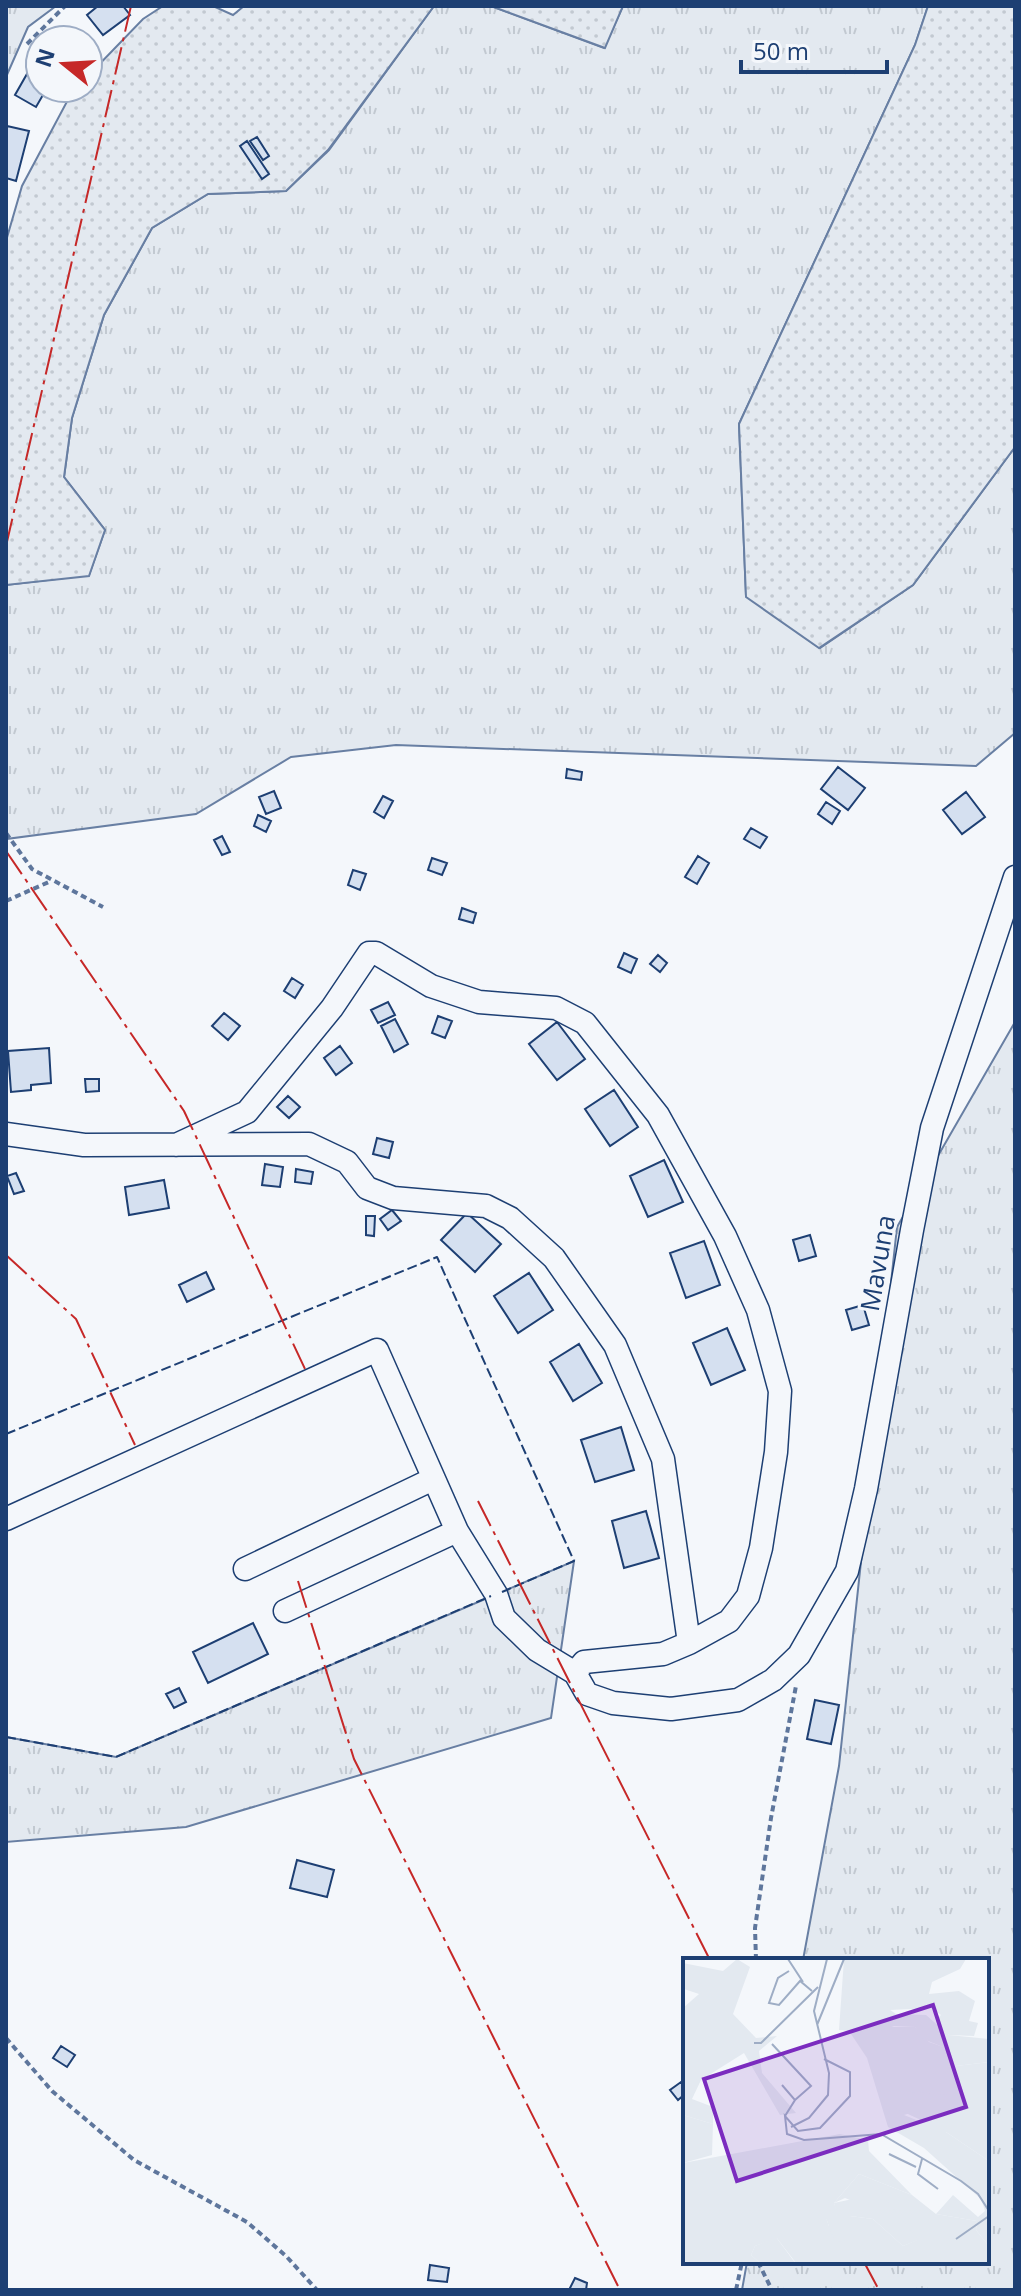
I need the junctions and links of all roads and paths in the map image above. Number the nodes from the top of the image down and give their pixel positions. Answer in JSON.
{"nodes":[{"id":1,"x":65,"y":6,"type":"edge"},
{"id":2,"x":47,"y":24,"type":"edge"},
{"id":3,"x":6,"y":833,"type":"edge"},
{"id":4,"x":1015,"y":877,"type":"edge"},
{"id":5,"x":52,"y":880,"type":"junction"},
{"id":6,"x":6,"y":901,"type":"edge"},
{"id":7,"x":103,"y":907,"type":"dead end"},
{"id":8,"x":6,"y":1134,"type":"edge"},
{"id":9,"x":176,"y":1145,"type":"junction"},
{"id":10,"x":433,"y":1479,"type":"junction"},
{"id":11,"x":6,"y":1519,"type":"edge"},
{"id":12,"x":457,"y":1531,"type":"junction"},
{"id":13,"x":245,"y":1569,"type":"dead end"},
{"id":14,"x":285,"y":1611,"type":"dead end"},
{"id":15,"x":689,"y":1643,"type":"junction"},
{"id":16,"x":799,"y":1655,"type":"junction"},
{"id":17,"x":575,"y":1673,"type":"junction"},
{"id":18,"x":756,"y":1958,"type":"edge"},
{"id":19,"x":6,"y":2038,"type":"edge"},
{"id":20,"x":742,"y":2264,"type":"edge"},
{"id":21,"x":759,"y":2264,"type":"edge"},
{"id":22,"x":317,"y":2290,"type":"edge"},
{"id":23,"x":736,"y":2290,"type":"edge"},
{"id":24,"x":772,"y":2290,"type":"edge"}],
"edges":[{"from":1,"to":2,"type":"path"},
{"from":3,"to":5,"type":"path"},
{"from":4,"to":16,"type":"street","name":"Mavuna"},
{"from":5,"to":6,"type":"path"},
{"from":5,"to":7,"type":"path"},
{"from":8,"to":9,"type":"street"},
{"from":9,"to":15,"type":"street"},
{"from":9,"to":15,"type":"street"},
{"from":10,"to":11,"type":"street"},
{"from":10,"to":12,"type":"street"},
{"from":10,"to":13,"type":"street"},
{"from":12,"to":14,"type":"street"},
{"from":12,"to":17,"type":"street"},
{"from":15,"to":17,"type":"street"},
{"from":16,"to":17,"type":"street","name":"Mavuna"},
{"from":16,"to":18,"type":"path"},
{"from":19,"to":22,"type":"path"},
{"from":20,"to":23,"type":"path"},
{"from":21,"to":24,"type":"path"}]}
